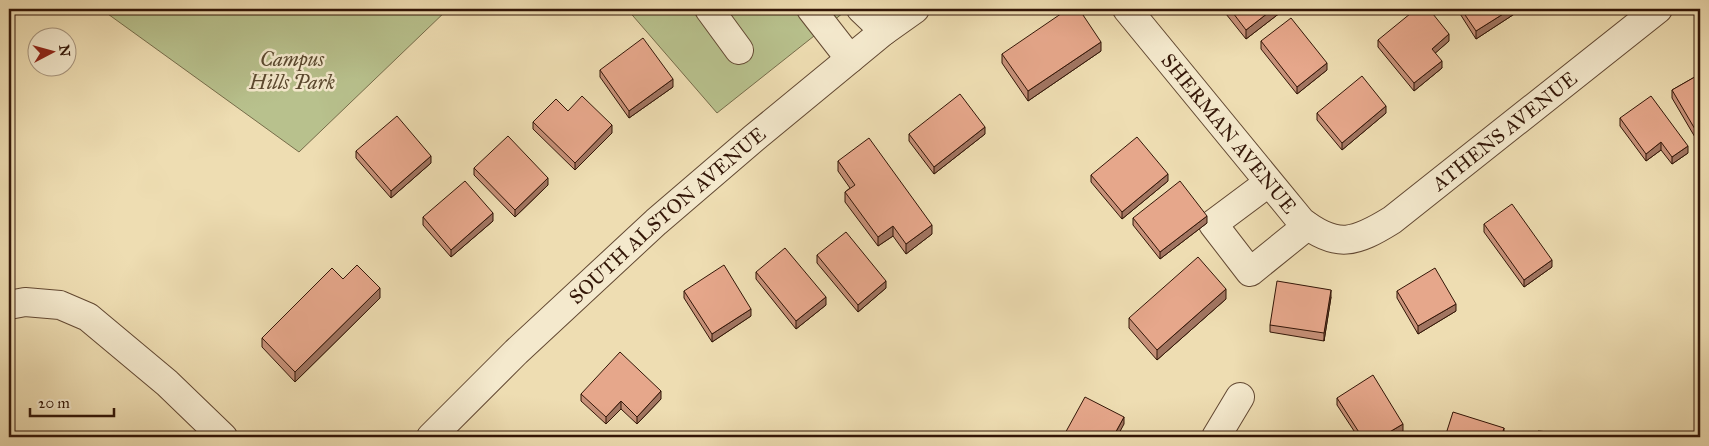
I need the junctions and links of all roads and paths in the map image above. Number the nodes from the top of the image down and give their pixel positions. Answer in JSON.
{"nodes":[{"id":1,"x":709,"y":9,"type":"edge"},
{"id":2,"x":811,"y":9,"type":"edge"},
{"id":3,"x":861,"y":9,"type":"edge"},
{"id":4,"x":915,"y":9,"type":"edge"},
{"id":5,"x":1126,"y":9,"type":"edge"},
{"id":6,"x":1658,"y":9,"type":"edge"},
{"id":7,"x":884,"y":31,"type":"junction"},
{"id":8,"x":739,"y":50,"type":"dead end"},
{"id":9,"x":850,"y":59,"type":"junction"},
{"id":10,"x":1268,"y":183,"type":"junction"},
{"id":11,"x":1307,"y":226,"type":"junction"},
{"id":12,"x":1344,"y":241,"type":"joint"},
{"id":13,"x":9,"y":305,"type":"edge"},
{"id":14,"x":1240,"y":397,"type":"dead end"},
{"id":15,"x":223,"y":437,"type":"edge"},
{"id":16,"x":431,"y":437,"type":"edge"},
{"id":17,"x":1216,"y":437,"type":"edge"}],
"edges":[{"from":1,"to":8,"type":"street"},
{"from":2,"to":9,"type":"street"},
{"from":3,"to":7,"type":"street"},
{"from":4,"to":7,"type":"street","name":"SOUTH ALSTON AVENUE"},
{"from":5,"to":10,"type":"street","name":"SHERMAN AVENUE"},
{"from":6,"to":12,"type":"street","name":"ATHENS AVENUE"},
{"from":7,"to":9,"type":"street","name":"SOUTH ALSTON AVENUE"},
{"from":9,"to":16,"type":"street","name":"SOUTH ALSTON AVENUE"},
{"from":10,"to":11,"type":"street","name":"SHERMAN AVENUE"},
{"from":10,"to":11,"type":"street"},
{"from":11,"to":12,"type":"street","name":"SHERMAN AVENUE"},
{"from":13,"to":15,"type":"street"},
{"from":14,"to":17,"type":"street"}]}
